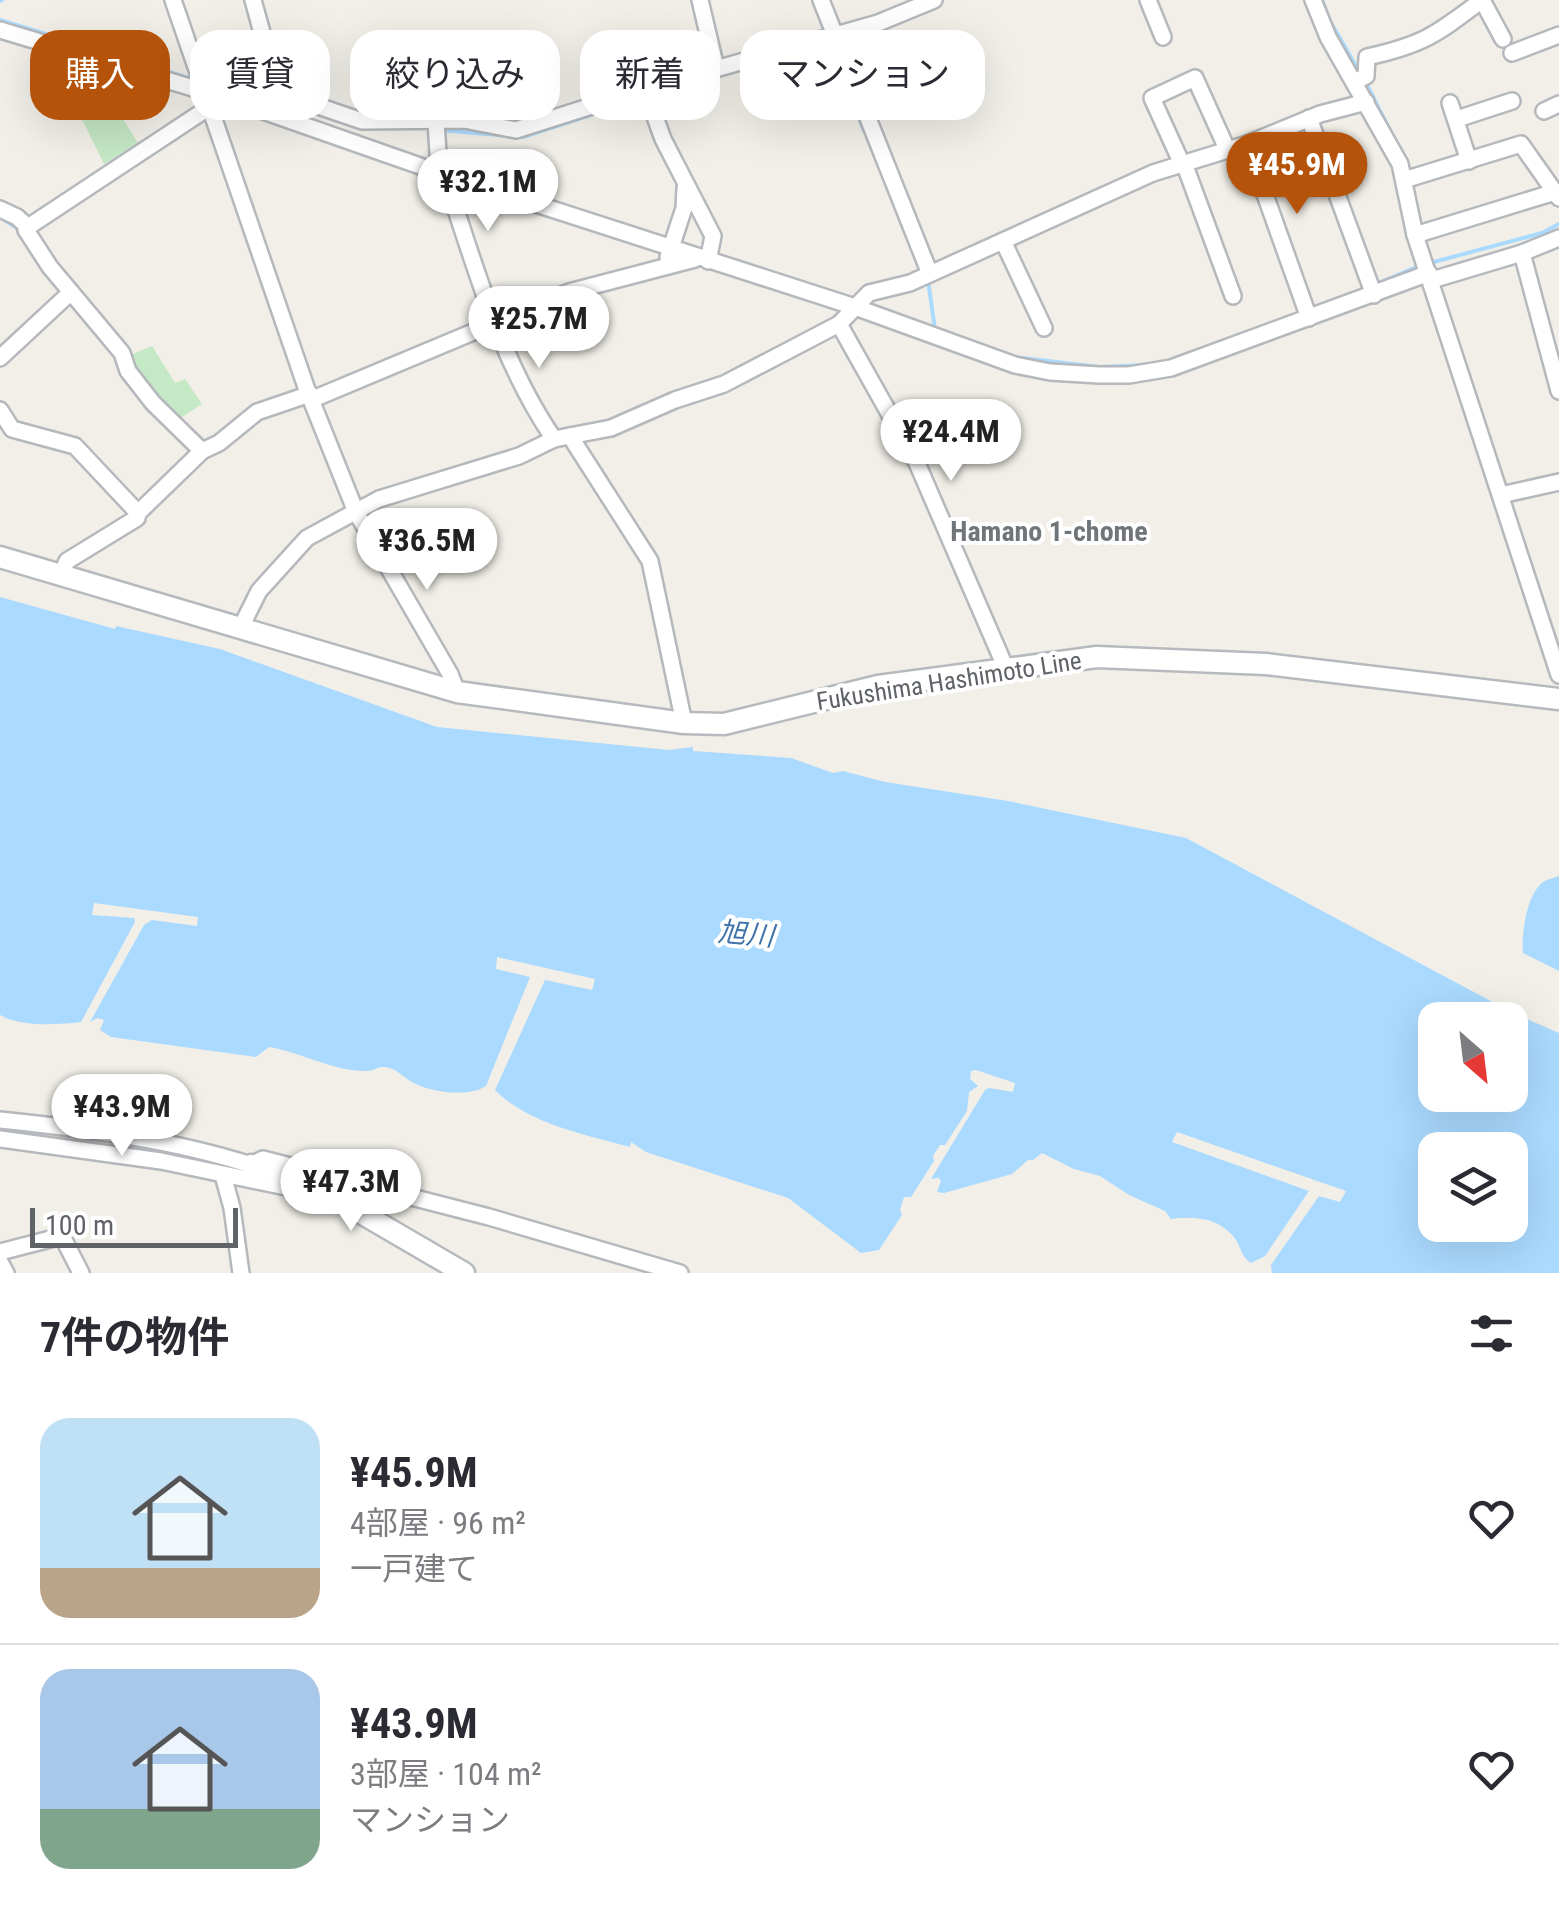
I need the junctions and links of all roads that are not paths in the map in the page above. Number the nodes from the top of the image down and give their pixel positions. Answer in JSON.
{"nodes":[{"id":1,"x":173,"y":0,"type":"edge"},
{"id":2,"x":252,"y":0,"type":"edge"},
{"id":3,"x":700,"y":0,"type":"edge"},
{"id":4,"x":822,"y":0,"type":"edge"},
{"id":5,"x":1148,"y":0,"type":"edge"},
{"id":6,"x":1313,"y":0,"type":"edge"},
{"id":7,"x":1482,"y":0,"type":"edge"},
{"id":8,"x":926,"y":1,"type":"edge"},
{"id":9,"x":0,"y":30,"type":"edge"},
{"id":10,"x":261,"y":30,"type":"edge"},
{"id":11,"x":707,"y":30,"type":"edge"},
{"id":12,"x":833,"y":30,"type":"edge"},
{"id":13,"x":851,"y":30,"type":"edge"},
{"id":14,"x":1559,"y":35,"type":"edge"},
{"id":15,"x":1163,"y":37,"type":"dead end"},
{"id":16,"x":190,"y":53,"type":"edge"},
{"id":17,"x":1361,"y":79,"type":"junction"},
{"id":18,"x":190,"y":91,"type":"edge"},
{"id":19,"x":1366,"y":102,"type":"junction"},
{"id":20,"x":1512,"y":102,"type":"dead end"},
{"id":21,"x":1450,"y":103,"type":"dead end"},
{"id":22,"x":190,"y":106,"type":"edge"},
{"id":23,"x":330,"y":110,"type":"edge"},
{"id":24,"x":580,"y":112,"type":"edge"},
{"id":25,"x":1309,"y":118,"type":"junction"},
{"id":26,"x":1456,"y":119,"type":"junction"},
{"id":27,"x":213,"y":120,"type":"edge"},
{"id":28,"x":306,"y":120,"type":"edge"},
{"id":29,"x":656,"y":120,"type":"edge"},
{"id":30,"x":869,"y":120,"type":"edge"},
{"id":31,"x":437,"y":126,"type":"junction"},
{"id":32,"x":1247,"y":144,"type":"junction"},
{"id":33,"x":1227,"y":149,"type":"junction"},
{"id":34,"x":1469,"y":161,"type":"junction"},
{"id":35,"x":1183,"y":164,"type":"junction"},
{"id":36,"x":439,"y":167,"type":"junction"},
{"id":37,"x":1409,"y":178,"type":"junction"},
{"id":38,"x":685,"y":184,"type":"junction"},
{"id":39,"x":1557,"y":195,"type":"edge"},
{"id":40,"x":0,"y":209,"type":"edge"},
{"id":41,"x":26,"y":225,"type":"junction"},
{"id":42,"x":1419,"y":234,"type":"junction"},
{"id":43,"x":1559,"y":238,"type":"edge"},
{"id":44,"x":1004,"y":242,"type":"junction"},
{"id":45,"x":672,"y":243,"type":"junction"},
{"id":46,"x":1522,"y":253,"type":"junction"},
{"id":47,"x":707,"y":257,"type":"junction"},
{"id":48,"x":665,"y":266,"type":"junction"},
{"id":49,"x":1428,"y":271,"type":"junction"},
{"id":50,"x":930,"y":274,"type":"junction"},
{"id":51,"x":1372,"y":290,"type":"junction"},
{"id":52,"x":68,"y":294,"type":"junction"},
{"id":53,"x":1232,"y":296,"type":"dead end"},
{"id":54,"x":859,"y":303,"type":"junction"},
{"id":55,"x":1308,"y":313,"type":"junction"},
{"id":56,"x":493,"y":319,"type":"junction"},
{"id":57,"x":839,"y":324,"type":"junction"},
{"id":58,"x":1044,"y":328,"type":"dead end"},
{"id":59,"x":0,"y":358,"type":"edge"},
{"id":60,"x":1559,"y":391,"type":"edge"},
{"id":61,"x":311,"y":397,"type":"junction"},
{"id":62,"x":0,"y":410,"type":"edge"},
{"id":63,"x":6,"y":433,"type":"edge"},
{"id":64,"x":562,"y":438,"type":"junction"},
{"id":65,"x":202,"y":451,"type":"junction"},
{"id":66,"x":1559,"y":482,"type":"edge"},
{"id":67,"x":1501,"y":495,"type":"junction"},
{"id":68,"x":356,"y":512,"type":"junction"},
{"id":69,"x":138,"y":513,"type":"junction"},
{"id":70,"x":0,"y":557,"type":"edge"},
{"id":71,"x":61,"y":575,"type":"junction"},
{"id":72,"x":240,"y":629,"type":"junction"},
{"id":73,"x":1007,"y":670,"type":"junction"},
{"id":74,"x":1559,"y":675,"type":"edge"},
{"id":75,"x":457,"y":692,"type":"junction"},
{"id":76,"x":1559,"y":699,"type":"edge"},
{"id":77,"x":684,"y":723,"type":"junction"},
{"id":78,"x":0,"y":1120,"type":"edge"},
{"id":79,"x":74,"y":1128,"type":"junction"},
{"id":80,"x":0,"y":1130,"type":"edge"},
{"id":81,"x":0,"y":1139,"type":"edge"},
{"id":82,"x":251,"y":1165,"type":"junction"},
{"id":83,"x":223,"y":1175,"type":"junction"},
{"id":84,"x":338,"y":1198,"type":"junction"},
{"id":85,"x":0,"y":1252,"type":"edge"},
{"id":86,"x":0,"y":1262,"type":"edge"},
{"id":87,"x":6,"y":1273,"type":"edge"},
{"id":88,"x":81,"y":1273,"type":"edge"},
{"id":89,"x":241,"y":1273,"type":"edge"},
{"id":90,"x":464,"y":1273,"type":"edge"},
{"id":91,"x":680,"y":1273,"type":"edge"}],
"edges":[{"from":1,"to":16,"type":"street"},
{"from":2,"to":10,"type":"street"},
{"from":3,"to":11,"type":"street"},
{"from":4,"to":12,"type":"street"},
{"from":5,"to":15,"type":"street"},
{"from":6,"to":17,"type":"street"},
{"from":7,"to":14,"type":"street"},
{"from":7,"to":17,"type":"street"},
{"from":8,"to":13,"type":"street"},
{"from":9,"to":18,"type":"street"},
{"from":17,"to":19,"type":"street"},
{"from":19,"to":25,"type":"street"},
{"from":19,"to":37,"type":"street"},
{"from":20,"to":26,"type":"street"},
{"from":21,"to":26,"type":"street"},
{"from":22,"to":41,"type":"street"},
{"from":23,"to":31,"type":"street"},
{"from":24,"to":31,"type":"street"},
{"from":25,"to":32,"type":"street"},
{"from":25,"to":51,"type":"street"},
{"from":26,"to":34,"type":"street"},
{"from":27,"to":61,"type":"street"},
{"from":28,"to":36,"type":"street"},
{"from":29,"to":38,"type":"street"},
{"from":30,"to":50,"type":"street"},
{"from":31,"to":36,"type":"street"},
{"from":32,"to":33,"type":"street"},
{"from":32,"to":55,"type":"street"},
{"from":33,"to":35,"type":"street"},
{"from":33,"to":35,"type":"street"},
{"from":34,"to":37,"type":"street"},
{"from":34,"to":39,"type":"street"},
{"from":35,"to":44,"type":"street"},
{"from":35,"to":53,"type":"street"},
{"from":36,"to":45,"type":"street"},
{"from":36,"to":56,"type":"street"},
{"from":37,"to":42,"type":"street"},
{"from":38,"to":45,"type":"street"},
{"from":38,"to":47,"type":"street"},
{"from":39,"to":42,"type":"street"},
{"from":40,"to":41,"type":"street"},
{"from":41,"to":52,"type":"street"},
{"from":42,"to":49,"type":"street"},
{"from":43,"to":46,"type":"street"},
{"from":44,"to":50,"type":"street"},
{"from":44,"to":58,"type":"street"},
{"from":45,"to":47,"type":"street"},
{"from":45,"to":48,"type":"street"},
{"from":46,"to":49,"type":"street"},
{"from":46,"to":60,"type":"street"},
{"from":47,"to":48,"type":"street"},
{"from":47,"to":54,"type":"street"},
{"from":48,"to":56,"type":"street"},
{"from":49,"to":51,"type":"street"},
{"from":49,"to":67,"type":"street"},
{"from":50,"to":54,"type":"street"},
{"from":51,"to":55,"type":"street"},
{"from":52,"to":59,"type":"street"},
{"from":52,"to":65,"type":"street"},
{"from":54,"to":55,"type":"street"},
{"from":54,"to":57,"type":"street"},
{"from":56,"to":61,"type":"street"},
{"from":56,"to":64,"type":"street"},
{"from":57,"to":64,"type":"street"},
{"from":57,"to":73,"type":"street"},
{"from":61,"to":65,"type":"street"},
{"from":61,"to":68,"type":"street"},
{"from":62,"to":63,"type":"street"},
{"from":63,"to":69,"type":"street"},
{"from":64,"to":68,"type":"street"},
{"from":64,"to":77,"type":"street"},
{"from":65,"to":69,"type":"street"},
{"from":66,"to":67,"type":"street"},
{"from":67,"to":74,"type":"street"},
{"from":68,"to":72,"type":"street"},
{"from":68,"to":75,"type":"street"},
{"from":69,"to":71,"type":"street"},
{"from":70,"to":71,"type":"main road","name":"Fukushima Hashimoto Line"},
{"from":71,"to":72,"type":"main road","name":"Fukushima Hashimoto Line"},
{"from":72,"to":75,"type":"main road","name":"Fukushima Hashimoto Line"},
{"from":73,"to":76,"type":"main road","name":"Fukushima Hashimoto Line"},
{"from":73,"to":77,"type":"main road","name":"Fukushima Hashimoto Line"},
{"from":75,"to":77,"type":"main road","name":"Fukushima Hashimoto Line"},
{"from":78,"to":79,"type":"street"},
{"from":79,"to":80,"type":"street"},
{"from":79,"to":82,"type":"street"},
{"from":81,"to":83,"type":"street"},
{"from":82,"to":84,"type":"main road"},
{"from":82,"to":91,"type":"street"},
{"from":83,"to":84,"type":"street"},
{"from":83,"to":89,"type":"street"},
{"from":84,"to":90,"type":"main road"},
{"from":85,"to":88,"type":"street"},
{"from":86,"to":87,"type":"street"}]}
